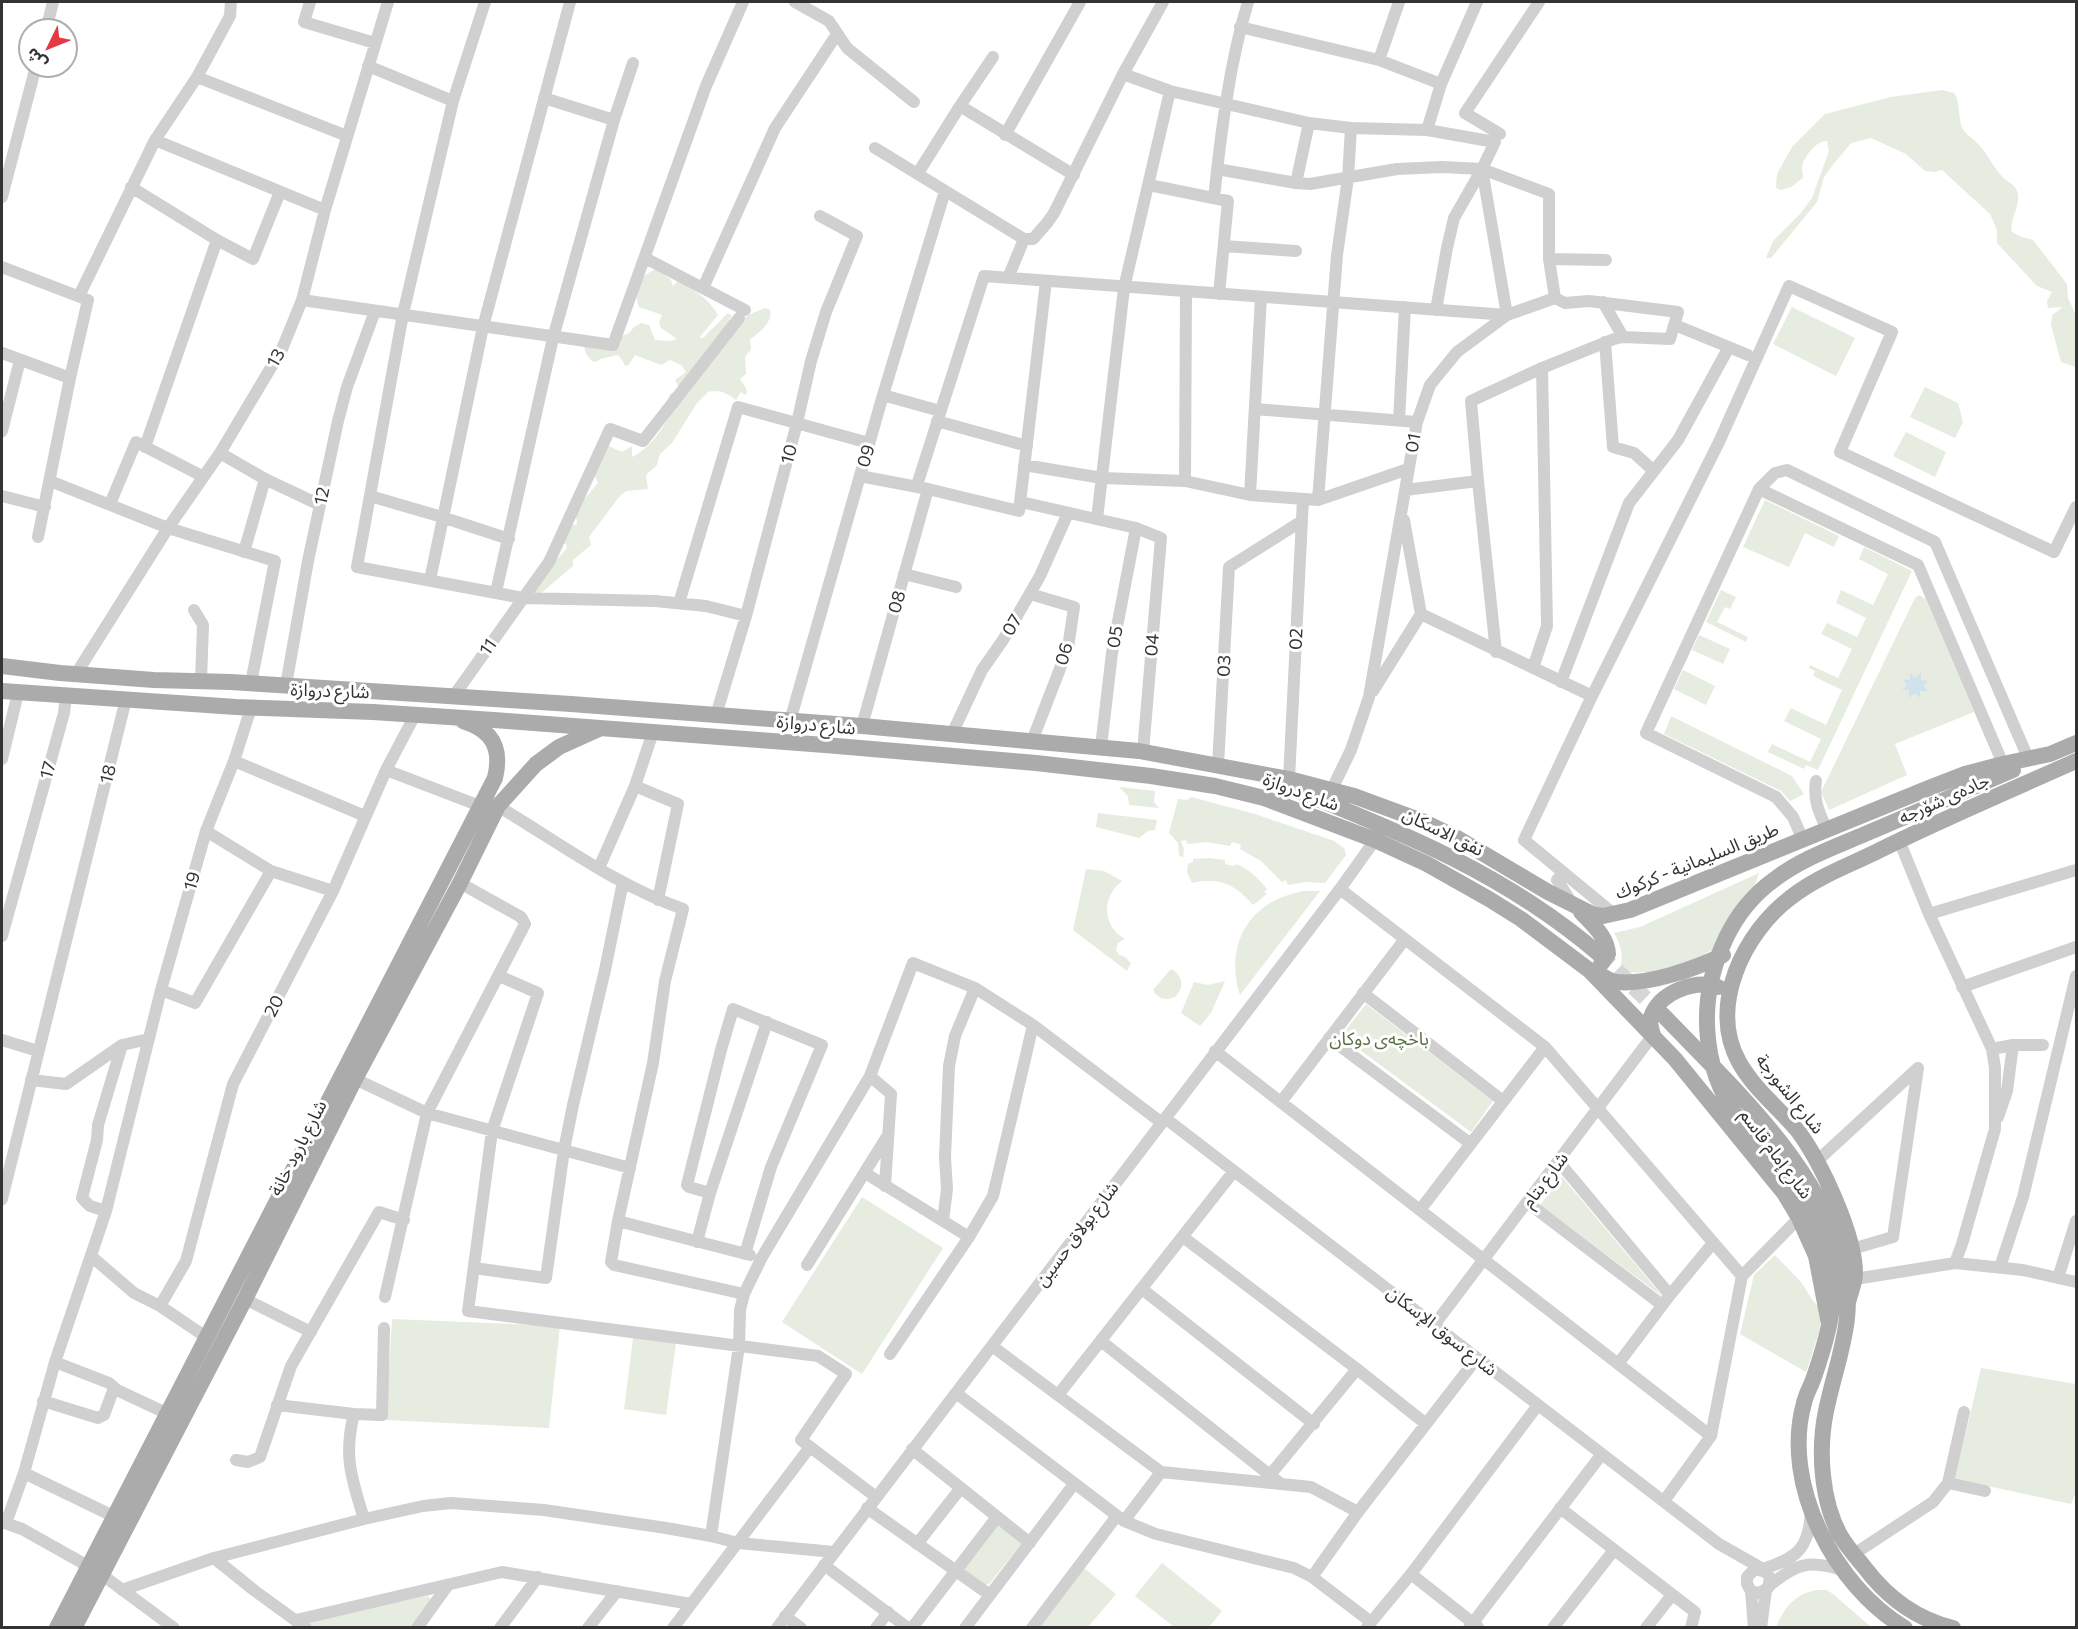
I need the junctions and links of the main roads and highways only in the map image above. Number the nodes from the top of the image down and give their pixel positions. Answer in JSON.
{"nodes":[{"id":1,"x":2,"y":666,"type":"edge"},
{"id":2,"x":10,"y":692,"type":"edge"},
{"id":3,"x":454,"y":718,"type":"junction"},
{"id":4,"x":771,"y":719,"type":"junction"},
{"id":5,"x":603,"y":728,"type":"junction"},
{"id":6,"x":770,"y":741,"type":"junction"},
{"id":7,"x":2076,"y":742,"type":"edge"},
{"id":8,"x":2050,"y":754,"type":"junction"},
{"id":9,"x":2076,"y":761,"type":"edge"},
{"id":10,"x":1254,"y":773,"type":"junction"},
{"id":11,"x":488,"y":803,"type":"junction"},
{"id":12,"x":1804,"y":840,"type":"junction"},
{"id":13,"x":1828,"y":874,"type":"junction"},
{"id":14,"x":1572,"y":903,"type":"junction"},
{"id":15,"x":1760,"y":928,"type":"junction"},
{"id":16,"x":1565,"y":951,"type":"junction"},
{"id":17,"x":1599,"y":954,"type":"tunnel mouth"},
{"id":18,"x":1582,"y":964,"type":"junction"},
{"id":19,"x":1730,"y":993,"type":"junction"},
{"id":20,"x":1663,"y":1015,"type":"tunnel mouth"},
{"id":21,"x":1653,"y":1035,"type":"junction"},
{"id":22,"x":1851,"y":1279,"type":"junction"},
{"id":23,"x":1829,"y":1324,"type":"junction"},
{"id":24,"x":194,"y":1379,"type":"junction"},
{"id":25,"x":94,"y":1570,"type":"junction"},
{"id":26,"x":57,"y":1628,"type":"edge"},
{"id":27,"x":74,"y":1628,"type":"edge"},
{"id":28,"x":1905,"y":1628,"type":"edge"},
{"id":29,"x":1953,"y":1628,"type":"edge"}],
"edges":[{"from":1,"to":4,"type":"main road","name":"شارع دروازة"},
{"from":2,"to":3,"type":"main road","name":"شارع دروازة"},
{"from":3,"to":5,"type":"main road","name":"شارع دروازة"},
{"from":3,"to":11,"type":"main road","name":"شارع بارود خانة"},
{"from":4,"to":6,"type":"main road"},
{"from":4,"to":10,"type":"main road","name":"شارع دروازة"},
{"from":5,"to":6,"type":"main road","name":"شارع دروازة"},
{"from":5,"to":11,"type":"main road","name":"شارع بارود خانة"},
{"from":6,"to":16,"type":"main road","name":"شارع دروازة"},
{"from":7,"to":8,"type":"main road"},
{"from":8,"to":12,"type":"main road"},
{"from":8,"to":23,"type":"main road"},
{"from":9,"to":13,"type":"main road","name":"جادەی شۆرجە"},
{"from":10,"to":14,"type":"main road"},
{"from":10,"to":17,"type":"main road","name":"نفق الاسكان"},
{"from":11,"to":24,"type":"main road","name":"شارع بارود خانة"},
{"from":11,"to":24,"type":"main road","name":"شارع بارود خانة"},
{"from":12,"to":13,"type":"main road"},
{"from":12,"to":14,"type":"main road","name":"طريق السليمانية - كركوك"},
{"from":13,"to":15,"type":"main road","name":"شارع الشورجة"},
{"from":14,"to":16,"type":"main road"},
{"from":15,"to":18,"type":"main road"},
{"from":15,"to":19,"type":"main road","name":"شارع الشورجة"},
{"from":16,"to":18,"type":"main road","name":"شارع دروازة"},
{"from":18,"to":21,"type":"main road","name":"شارع إمام قاسم"},
{"from":19,"to":21,"type":"main road"},
{"from":19,"to":22,"type":"main road","name":"شارع الشورجة"},
{"from":20,"to":22,"type":"main road"},
{"from":21,"to":23,"type":"main road","name":"شارع إمام قاسم"},
{"from":22,"to":29,"type":"main road","name":"شارع الشورجة"},
{"from":23,"to":28,"type":"main road","name":"شارع إمام قاسم"},
{"from":24,"to":25,"type":"main road","name":"شارع بارود خانة"},
{"from":24,"to":25,"type":"main road"},
{"from":25,"to":26,"type":"main road","name":"شارع بارود خانة"},
{"from":25,"to":27,"type":"main road","name":"شارع بارود خانة"}]}
